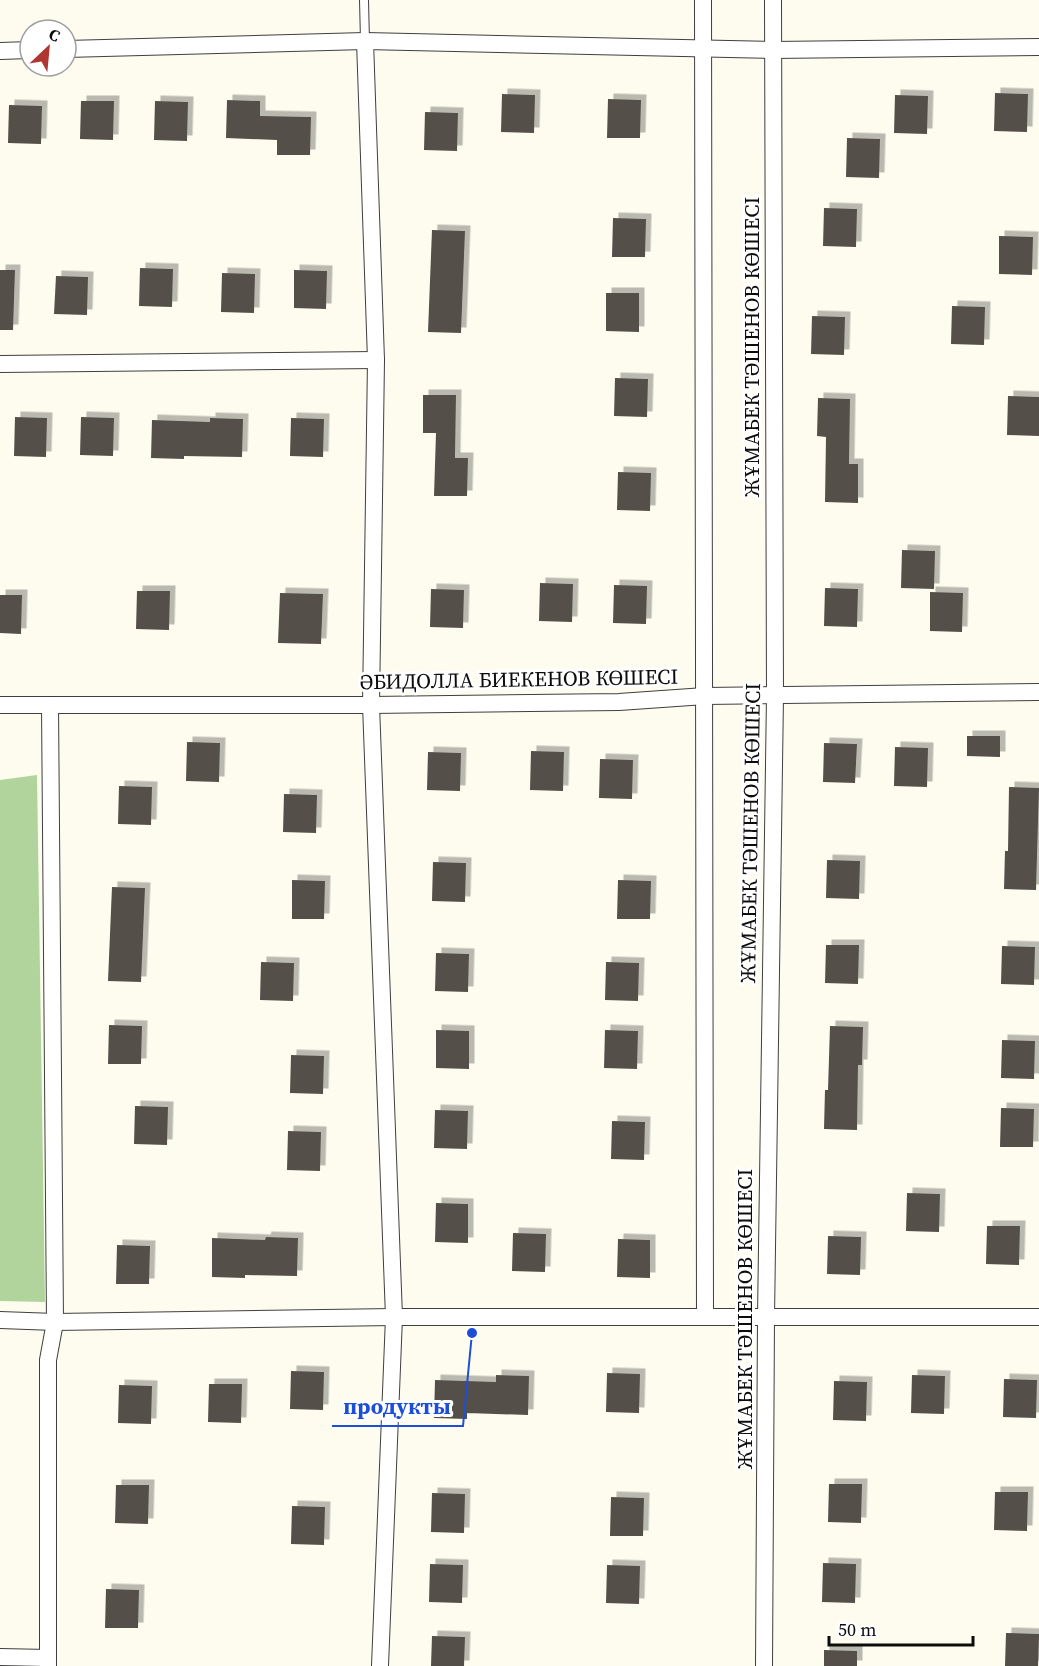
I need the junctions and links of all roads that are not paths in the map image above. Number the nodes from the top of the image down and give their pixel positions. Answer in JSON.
{"nodes":[{"id":1,"x":364,"y":0,"type":"edge"},
{"id":2,"x":703,"y":0,"type":"edge"},
{"id":3,"x":773,"y":0,"type":"edge"},
{"id":4,"x":365,"y":41,"type":"junction"},
{"id":5,"x":1039,"y":47,"type":"edge"},
{"id":6,"x":703,"y":48,"type":"junction"},
{"id":7,"x":78,"y":49,"type":"edge"},
{"id":8,"x":18,"y":50,"type":"edge"},
{"id":9,"x":772,"y":50,"type":"junction"},
{"id":10,"x":0,"y":51,"type":"edge"},
{"id":11,"x":376,"y":360,"type":"junction"},
{"id":12,"x":0,"y":364,"type":"edge"},
{"id":13,"x":1039,"y":692,"type":"edge"},
{"id":14,"x":705,"y":696,"type":"junction"},
{"id":15,"x":775,"y":696,"type":"junction"},
{"id":16,"x":0,"y":705,"type":"edge"},
{"id":17,"x":50,"y":705,"type":"junction"},
{"id":18,"x":371,"y":705,"type":"junction"},
{"id":19,"x":394,"y":1317,"type":"junction"},
{"id":20,"x":705,"y":1317,"type":"junction"},
{"id":21,"x":766,"y":1317,"type":"junction"},
{"id":22,"x":1039,"y":1317,"type":"edge"},
{"id":23,"x":0,"y":1320,"type":"edge"},
{"id":24,"x":55,"y":1322,"type":"junction"},
{"id":25,"x":0,"y":1657,"type":"edge"},
{"id":26,"x":48,"y":1662,"type":"edge"},
{"id":27,"x":380,"y":1666,"type":"edge"},
{"id":28,"x":764,"y":1666,"type":"edge"}],
"edges":[{"from":1,"to":4,"type":"lane"},
{"from":2,"to":6,"type":"street","name":"ЖҰМАБЕК ТӘШЕНОВ КӨШЕСІ"},
{"from":3,"to":9,"type":"street","name":"ЖҰМАБЕК ТӘШЕНОВ КӨШЕСІ"},
{"from":4,"to":6,"type":"street"},
{"from":4,"to":7,"type":"street"},
{"from":4,"to":11,"type":"street"},
{"from":5,"to":9,"type":"street"},
{"from":6,"to":9,"type":"street"},
{"from":6,"to":14,"type":"street","name":"ЖҰМАБЕК ТӘШЕНОВ КӨШЕСІ"},
{"from":8,"to":10,"type":"street"},
{"from":9,"to":15,"type":"street","name":"ЖҰМАБЕК ТӘШЕНОВ КӨШЕСІ"},
{"from":11,"to":12,"type":"street"},
{"from":11,"to":18,"type":"street"},
{"from":13,"to":15,"type":"street","name":"ӘБИДОЛЛА БИЕКЕНОВ КӨШЕСІ"},
{"from":14,"to":15,"type":"street","name":"ӘБИДОЛЛА БИЕКЕНОВ КӨШЕСІ"},
{"from":14,"to":18,"type":"street","name":"ӘБИДОЛЛА БИЕКЕНОВ КӨШЕСІ"},
{"from":14,"to":20,"type":"street","name":"ЖҰМАБЕК ТӘШЕНОВ КӨШЕСІ"},
{"from":15,"to":21,"type":"street","name":"ЖҰМАБЕК ТӘШЕНОВ КӨШЕСІ"},
{"from":16,"to":17,"type":"street","name":"ӘБИДОЛЛА БИЕКЕНОВ КӨШЕСІ"},
{"from":17,"to":18,"type":"street","name":"ӘБИДОЛЛА БИЕКЕНОВ КӨШЕСІ"},
{"from":17,"to":24,"type":"street"},
{"from":18,"to":19,"type":"street"},
{"from":19,"to":20,"type":"street"},
{"from":19,"to":24,"type":"street"},
{"from":19,"to":27,"type":"street"},
{"from":20,"to":21,"type":"street"},
{"from":21,"to":22,"type":"street"},
{"from":21,"to":28,"type":"street","name":"ЖҰМАБЕК ТӘШЕНОВ КӨШЕСІ"},
{"from":23,"to":24,"type":"street"},
{"from":24,"to":26,"type":"street"},
{"from":25,"to":26,"type":"street"}]}
